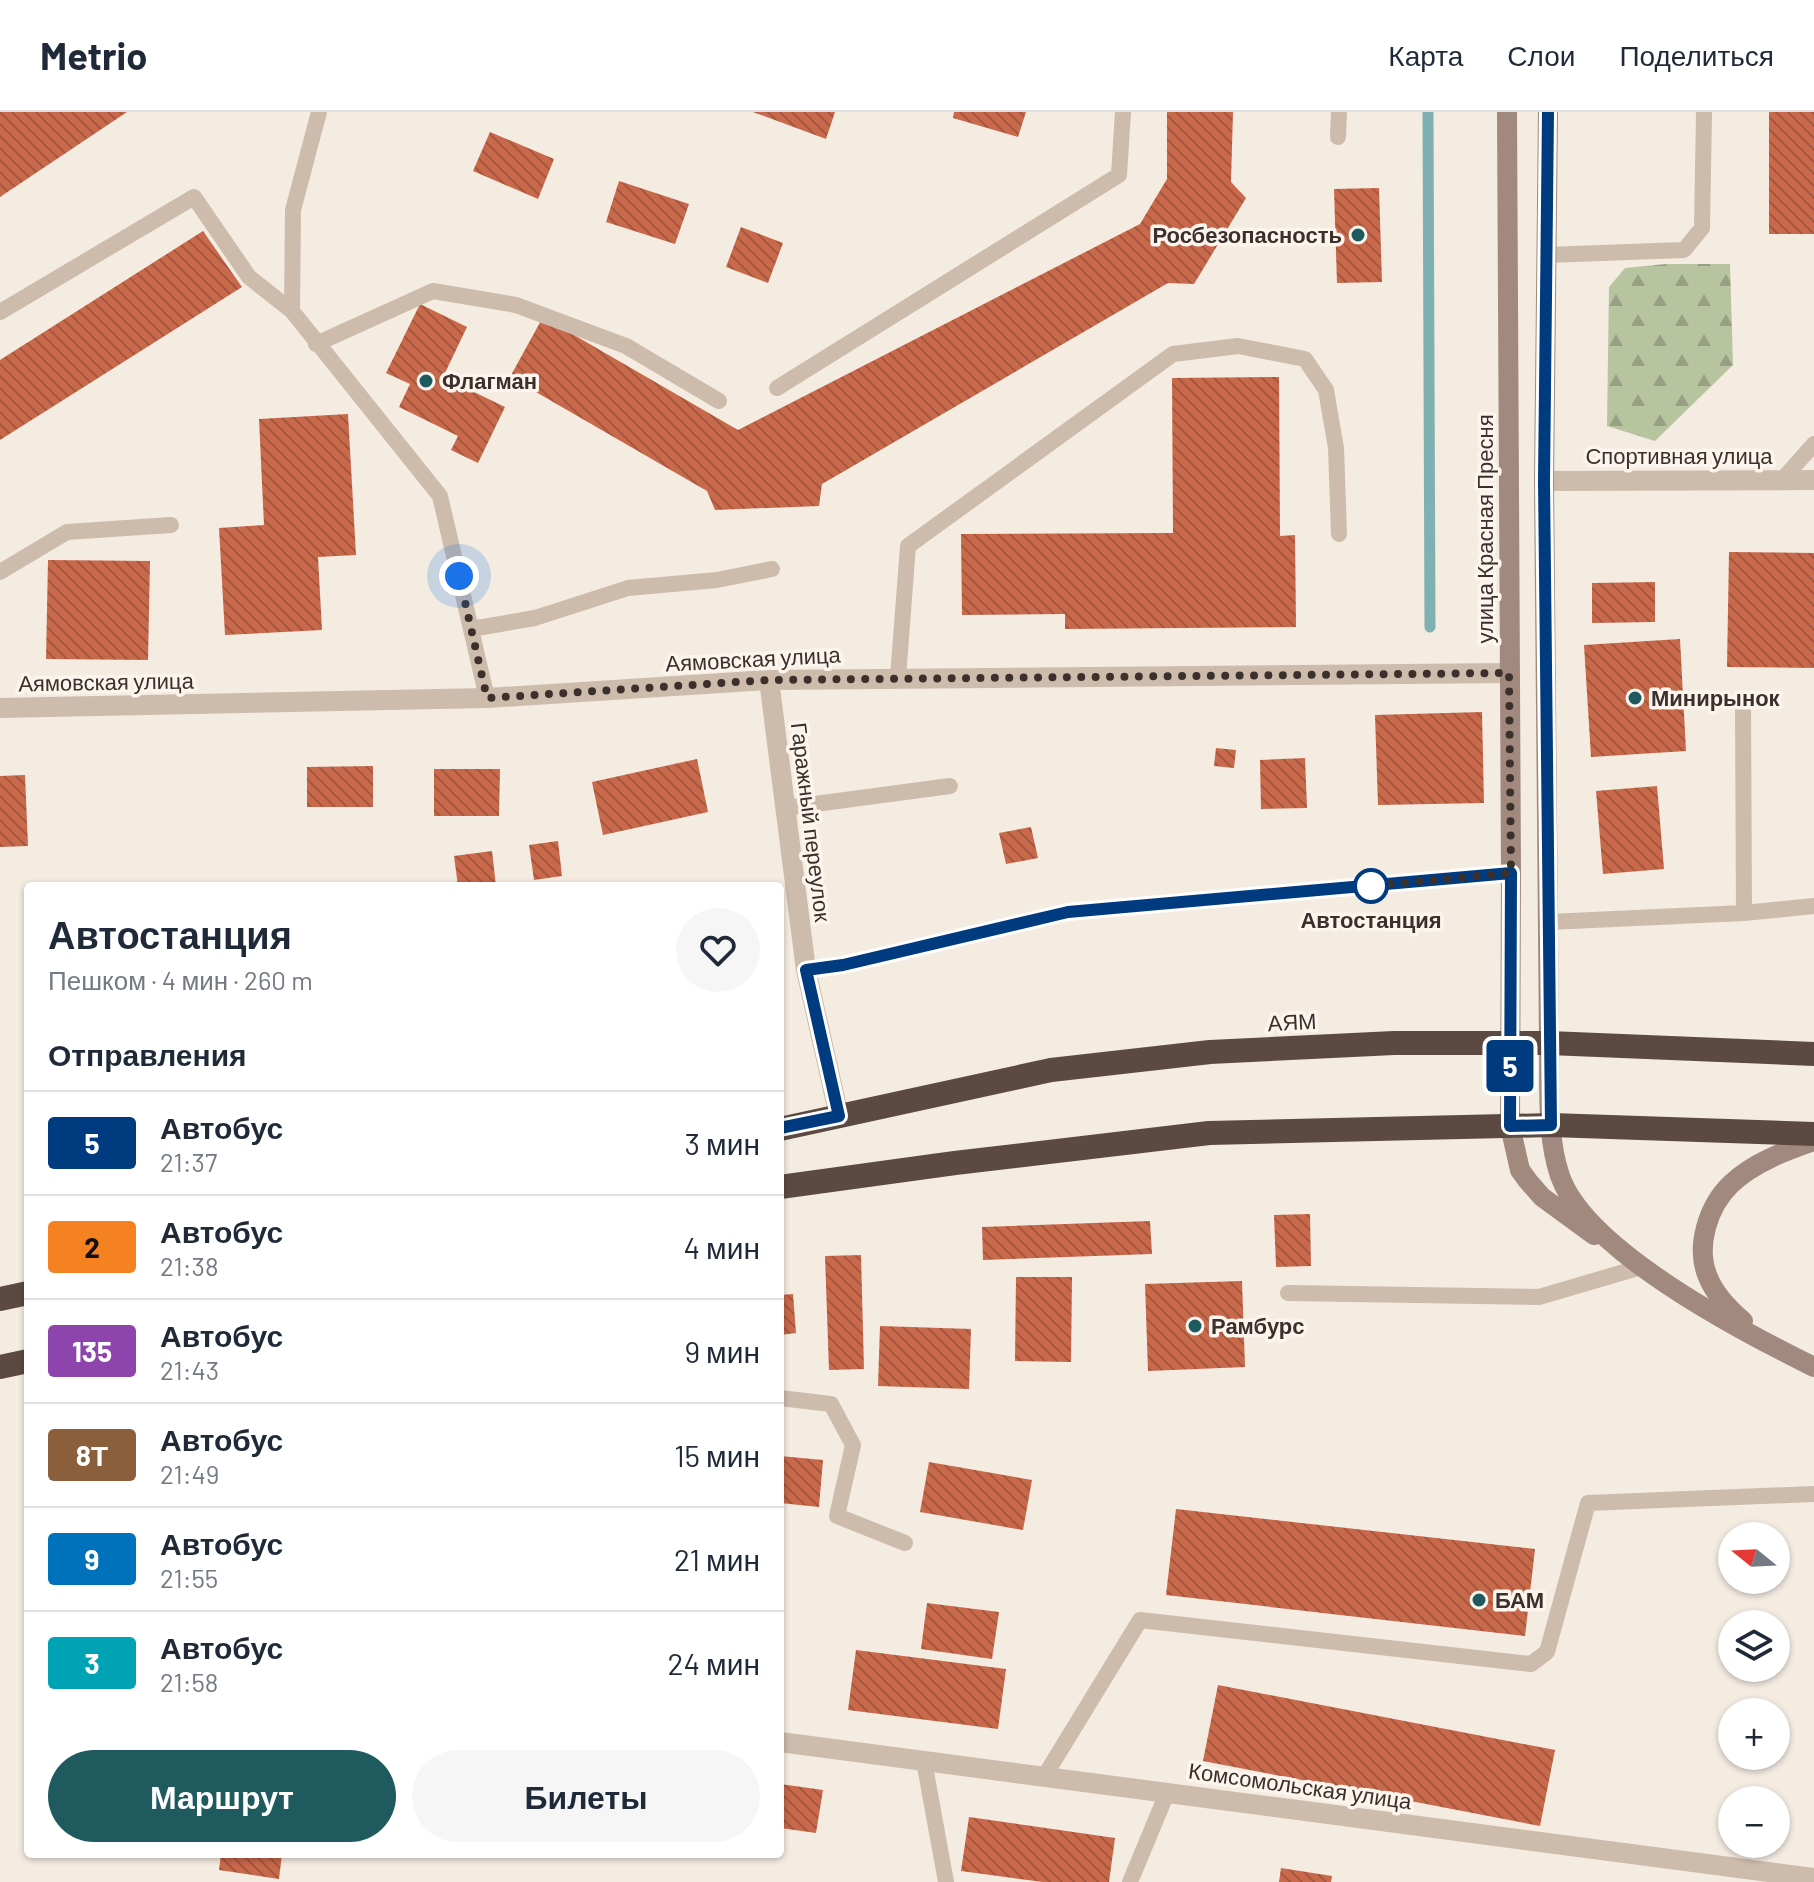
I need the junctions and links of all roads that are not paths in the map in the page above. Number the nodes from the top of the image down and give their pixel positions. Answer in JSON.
{"nodes":[{"id":1,"x":319,"y":112,"type":"edge"},
{"id":2,"x":1123,"y":112,"type":"edge"},
{"id":3,"x":1339,"y":112,"type":"edge"},
{"id":4,"x":1507,"y":112,"type":"edge"},
{"id":5,"x":1548,"y":112,"type":"edge"},
{"id":6,"x":1704,"y":112,"type":"edge"},
{"id":7,"x":1338,"y":137,"type":"dead end"},
{"id":8,"x":1546,"y":255,"type":"junction"},
{"id":9,"x":292,"y":311,"type":"junction"},
{"id":10,"x":0,"y":312,"type":"edge"},
{"id":11,"x":316,"y":344,"type":"junction"},
{"id":12,"x":777,"y":388,"type":"dead end"},
{"id":13,"x":719,"y":401,"type":"dead end"},
{"id":14,"x":1814,"y":444,"type":"edge"},
{"id":15,"x":1782,"y":480,"type":"junction"},
{"id":16,"x":1814,"y":480,"type":"edge"},
{"id":17,"x":1544,"y":481,"type":"junction"},
{"id":18,"x":171,"y":525,"type":"dead end"},
{"id":19,"x":1339,"y":534,"type":"dead end"},
{"id":20,"x":772,"y":569,"type":"dead end"},
{"id":21,"x":0,"y":572,"type":"edge"},
{"id":22,"x":471,"y":629,"type":"junction"},
{"id":23,"x":1509,"y":673,"type":"junction"},
{"id":24,"x":898,"y":677,"type":"junction"},
{"id":25,"x":769,"y":680,"type":"junction"},
{"id":26,"x":487,"y":698,"type":"junction"},
{"id":27,"x":1743,"y":704,"type":"dead end"},
{"id":28,"x":0,"y":708,"type":"edge"},
{"id":29,"x":950,"y":786,"type":"dead end"},
{"id":30,"x":785,"y":808,"type":"junction"},
{"id":31,"x":1511,"y":873,"type":"junction"},
{"id":32,"x":1814,"y":906,"type":"edge"},
{"id":33,"x":1744,"y":913,"type":"junction"},
{"id":34,"x":1549,"y":922,"type":"junction"},
{"id":35,"x":806,"y":970,"type":"junction"},
{"id":36,"x":1511,"y":1043,"type":"junction"},
{"id":37,"x":1549,"y":1043,"type":"junction"},
{"id":38,"x":1814,"y":1054,"type":"edge"},
{"id":39,"x":839,"y":1116,"type":"junction"},
{"id":40,"x":1551,"y":1125,"type":"junction"},
{"id":41,"x":1510,"y":1126,"type":"junction"},
{"id":42,"x":784,"y":1128,"type":"edge"},
{"id":43,"x":1814,"y":1134,"type":"edge"},
{"id":44,"x":1814,"y":1141,"type":"edge"},
{"id":45,"x":784,"y":1186,"type":"edge"},
{"id":46,"x":1641,"y":1267,"type":"junction"},
{"id":47,"x":1288,"y":1293,"type":"dead end"},
{"id":48,"x":24,"y":1294,"type":"edge"},
{"id":49,"x":0,"y":1299,"type":"edge"},
{"id":50,"x":1770,"y":1345,"type":"junction"},
{"id":51,"x":24,"y":1362,"type":"edge"},
{"id":52,"x":0,"y":1367,"type":"edge"},
{"id":53,"x":1814,"y":1367,"type":"edge"},
{"id":54,"x":784,"y":1398,"type":"edge"},
{"id":55,"x":1814,"y":1494,"type":"edge"},
{"id":56,"x":905,"y":1543,"type":"dead end"},
{"id":57,"x":784,"y":1743,"type":"edge"},
{"id":58,"x":924,"y":1761,"type":"junction"},
{"id":59,"x":1044,"y":1777,"type":"junction"},
{"id":60,"x":1167,"y":1793,"type":"junction"},
{"id":61,"x":1736,"y":1875,"type":"edge"},
{"id":62,"x":1814,"y":1878,"type":"edge"},
{"id":63,"x":946,"y":1882,"type":"edge"},
{"id":64,"x":1130,"y":1882,"type":"edge"}],
"edges":[{"from":1,"to":9,"type":"lane"},
{"from":2,"to":12,"type":"lane"},
{"from":3,"to":7,"type":"lane"},
{"from":4,"to":23,"type":"street","name":"улица Красная Пресня"},
{"from":5,"to":8,"type":"street"},
{"from":6,"to":8,"type":"lane"},
{"from":8,"to":17,"type":"street"},
{"from":9,"to":10,"type":"lane"},
{"from":9,"to":11,"type":"lane"},
{"from":11,"to":13,"type":"lane"},
{"from":11,"to":22,"type":"lane"},
{"from":14,"to":15,"type":"lane"},
{"from":15,"to":16,"type":"street","name":"Спортивная улица"},
{"from":15,"to":17,"type":"street","name":"Спортивная улица"},
{"from":17,"to":34,"type":"street"},
{"from":18,"to":21,"type":"lane"},
{"from":19,"to":24,"type":"lane"},
{"from":20,"to":22,"type":"lane"},
{"from":22,"to":26,"type":"lane"},
{"from":23,"to":24,"type":"street","name":"Аямовская улица"},
{"from":23,"to":31,"type":"street","name":"улица Красная Пресня"},
{"from":24,"to":25,"type":"street","name":"Аямовская улица"},
{"from":25,"to":26,"type":"street","name":"Аямовская улица"},
{"from":25,"to":30,"type":"street","name":"Гаражный переулок"},
{"from":26,"to":28,"type":"street","name":"Аямовская улица"},
{"from":27,"to":33,"type":"lane"},
{"from":29,"to":30,"type":"lane"},
{"from":30,"to":35,"type":"street","name":"Гаражный переулок"},
{"from":31,"to":35,"type":"lane"},
{"from":31,"to":36,"type":"street","name":"улица Красная Пресня"},
{"from":32,"to":33,"type":"lane"},
{"from":33,"to":34,"type":"lane"},
{"from":34,"to":37,"type":"street"},
{"from":35,"to":39,"type":"street","name":"Гаражный переулок"},
{"from":36,"to":37,"type":"highway","name":"АЯМ"},
{"from":36,"to":39,"type":"highway","name":"АЯМ"},
{"from":36,"to":41,"type":"street","name":"улица Красная Пресня"},
{"from":37,"to":38,"type":"highway","name":"АЯМ"},
{"from":37,"to":40,"type":"street"},
{"from":39,"to":42,"type":"highway","name":"АЯМ"},
{"from":40,"to":41,"type":"highway"},
{"from":40,"to":43,"type":"highway"},
{"from":40,"to":46,"type":"street"},
{"from":41,"to":45,"type":"highway"},
{"from":41,"to":46,"type":"street"},
{"from":44,"to":50,"type":"street"},
{"from":46,"to":47,"type":"lane"},
{"from":46,"to":50,"type":"street"},
{"from":48,"to":49,"type":"highway"},
{"from":50,"to":53,"type":"street"},
{"from":51,"to":52,"type":"highway"},
{"from":54,"to":56,"type":"lane"},
{"from":55,"to":59,"type":"lane"},
{"from":57,"to":58,"type":"street","name":"Комсомольская улица"},
{"from":58,"to":59,"type":"street","name":"Комсомольская улица"},
{"from":58,"to":63,"type":"lane"},
{"from":59,"to":60,"type":"street","name":"Комсомольская улица"},
{"from":60,"to":61,"type":"street","name":"Комсомольская улица"},
{"from":60,"to":64,"type":"lane"},
{"from":61,"to":62,"type":"street","name":"Комсомольская улица"}]}
